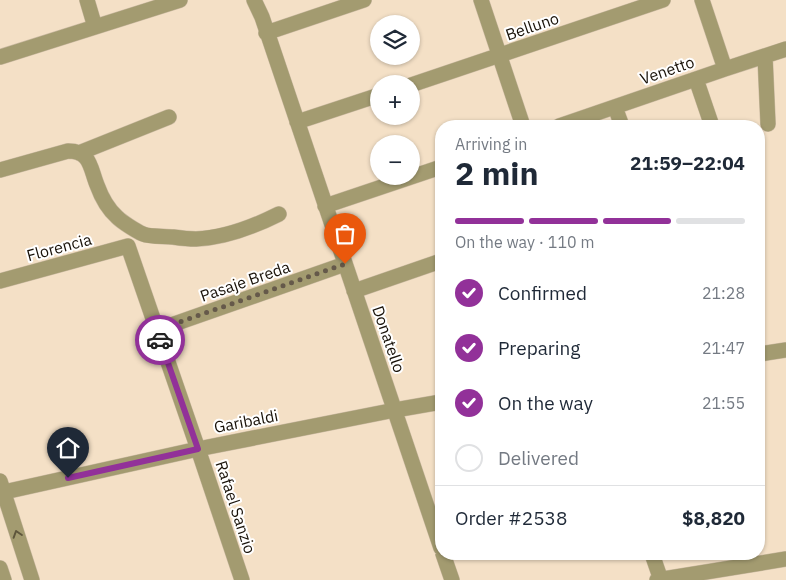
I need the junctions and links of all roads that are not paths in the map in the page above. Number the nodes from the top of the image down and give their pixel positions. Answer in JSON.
{"nodes":[{"id":1,"x":87,"y":0,"type":"edge"},
{"id":2,"x":180,"y":0,"type":"edge"},
{"id":3,"x":254,"y":0,"type":"edge"},
{"id":4,"x":364,"y":0,"type":"edge"},
{"id":5,"x":481,"y":0,"type":"edge"},
{"id":6,"x":663,"y":0,"type":"edge"},
{"id":7,"x":702,"y":0,"type":"edge"},
{"id":8,"x":96,"y":27,"type":"junction"},
{"id":9,"x":266,"y":33,"type":"junction"},
{"id":10,"x":786,"y":49,"type":"edge"},
{"id":11,"x":499,"y":56,"type":"junction"},
{"id":12,"x":765,"y":56,"type":"junction"},
{"id":13,"x":0,"y":57,"type":"edge"},
{"id":14,"x":725,"y":68,"type":"junction"},
{"id":15,"x":696,"y":79,"type":"junction"},
{"id":16,"x":420,"y":82,"type":"edge"},
{"id":17,"x":370,"y":99,"type":"edge"},
{"id":18,"x":615,"y":106,"type":"junction"},
{"id":19,"x":169,"y":117,"type":"dead end"},
{"id":20,"x":521,"y":120,"type":"edge"},
{"id":21,"x":576,"y":120,"type":"edge"},
{"id":22,"x":620,"y":120,"type":"edge"},
{"id":23,"x":710,"y":120,"type":"edge"},
{"id":24,"x":297,"y":122,"type":"junction"},
{"id":25,"x":768,"y":124,"type":"dead end"},
{"id":26,"x":79,"y":153,"type":"junction"},
{"id":27,"x":435,"y":169,"type":"edge"},
{"id":28,"x":0,"y":170,"type":"edge"},
{"id":29,"x":325,"y":206,"type":"junction"},
{"id":30,"x":279,"y":214,"type":"dead end"},
{"id":31,"x":128,"y":246,"type":"joint"},
{"id":32,"x":435,"y":263,"type":"edge"},
{"id":33,"x":345,"y":264,"type":"junction"},
{"id":34,"x":0,"y":281,"type":"edge"},
{"id":35,"x":354,"y":291,"type":"junction"},
{"id":36,"x":157,"y":330,"type":"junction"},
{"id":37,"x":786,"y":350,"type":"edge"},
{"id":38,"x":765,"y":353,"type":"edge"},
{"id":39,"x":435,"y":403,"type":"edge"},
{"id":40,"x":395,"y":410,"type":"junction"},
{"id":41,"x":198,"y":449,"type":"junction"},
{"id":42,"x":1,"y":489,"type":"edge"},
{"id":43,"x":435,"y":530,"type":"edge"},
{"id":44,"x":786,"y":559,"type":"edge"},
{"id":45,"x":445,"y":560,"type":"edge"},
{"id":46,"x":654,"y":560,"type":"edge"},
{"id":47,"x":0,"y":568,"type":"edge"},
{"id":48,"x":4,"y":580,"type":"edge"},
{"id":49,"x":32,"y":580,"type":"edge"},
{"id":50,"x":242,"y":580,"type":"edge"},
{"id":51,"x":452,"y":580,"type":"edge"},
{"id":52,"x":659,"y":580,"type":"edge"}],
"edges":[{"from":1,"to":8,"type":"street"},
{"from":2,"to":8,"type":"street"},
{"from":3,"to":9,"type":"street","name":"Donatello"},
{"from":4,"to":9,"type":"street"},
{"from":5,"to":11,"type":"street"},
{"from":6,"to":11,"type":"street","name":"Belluno"},
{"from":7,"to":14,"type":"street"},
{"from":8,"to":13,"type":"street"},
{"from":9,"to":24,"type":"street","name":"Donatello"},
{"from":10,"to":12,"type":"street","name":"Venetto"},
{"from":11,"to":16,"type":"street","name":"Belluno"},
{"from":11,"to":20,"type":"street"},
{"from":12,"to":14,"type":"street","name":"Venetto"},
{"from":12,"to":25,"type":"street"},
{"from":14,"to":15,"type":"street","name":"Venetto"},
{"from":15,"to":18,"type":"street","name":"Venetto"},
{"from":15,"to":23,"type":"street"},
{"from":17,"to":24,"type":"street"},
{"from":18,"to":21,"type":"street","name":"Venetto"},
{"from":18,"to":22,"type":"street"},
{"from":19,"to":26,"type":"street"},
{"from":24,"to":29,"type":"street","name":"Donatello"},
{"from":26,"to":28,"type":"street"},
{"from":26,"to":30,"type":"street"},
{"from":27,"to":29,"type":"street"},
{"from":29,"to":33,"type":"street","name":"Donatello"},
{"from":31,"to":34,"type":"street","name":"Florencia"},
{"from":31,"to":36,"type":"street","name":"Rafael Sanzio"},
{"from":32,"to":35,"type":"street"},
{"from":33,"to":35,"type":"street","name":"Donatello"},
{"from":33,"to":36,"type":"street","name":"Pasaje Breda"},
{"from":35,"to":40,"type":"street","name":"Donatello"},
{"from":36,"to":41,"type":"street","name":"Rafael Sanzio"},
{"from":37,"to":38,"type":"street"},
{"from":39,"to":40,"type":"street","name":"Garibaldi"},
{"from":40,"to":41,"type":"street","name":"Garibaldi"},
{"from":40,"to":43,"type":"street","name":"Donatello"},
{"from":41,"to":42,"type":"street","name":"Garibaldi"},
{"from":41,"to":50,"type":"street","name":"Rafael Sanzio"},
{"from":49,"to":42,"type":"street","one_way":true},
{"from":44,"to":52,"type":"street"},
{"from":45,"to":51,"type":"street"},
{"from":46,"to":52,"type":"street"},
{"from":47,"to":48,"type":"street"}]}
